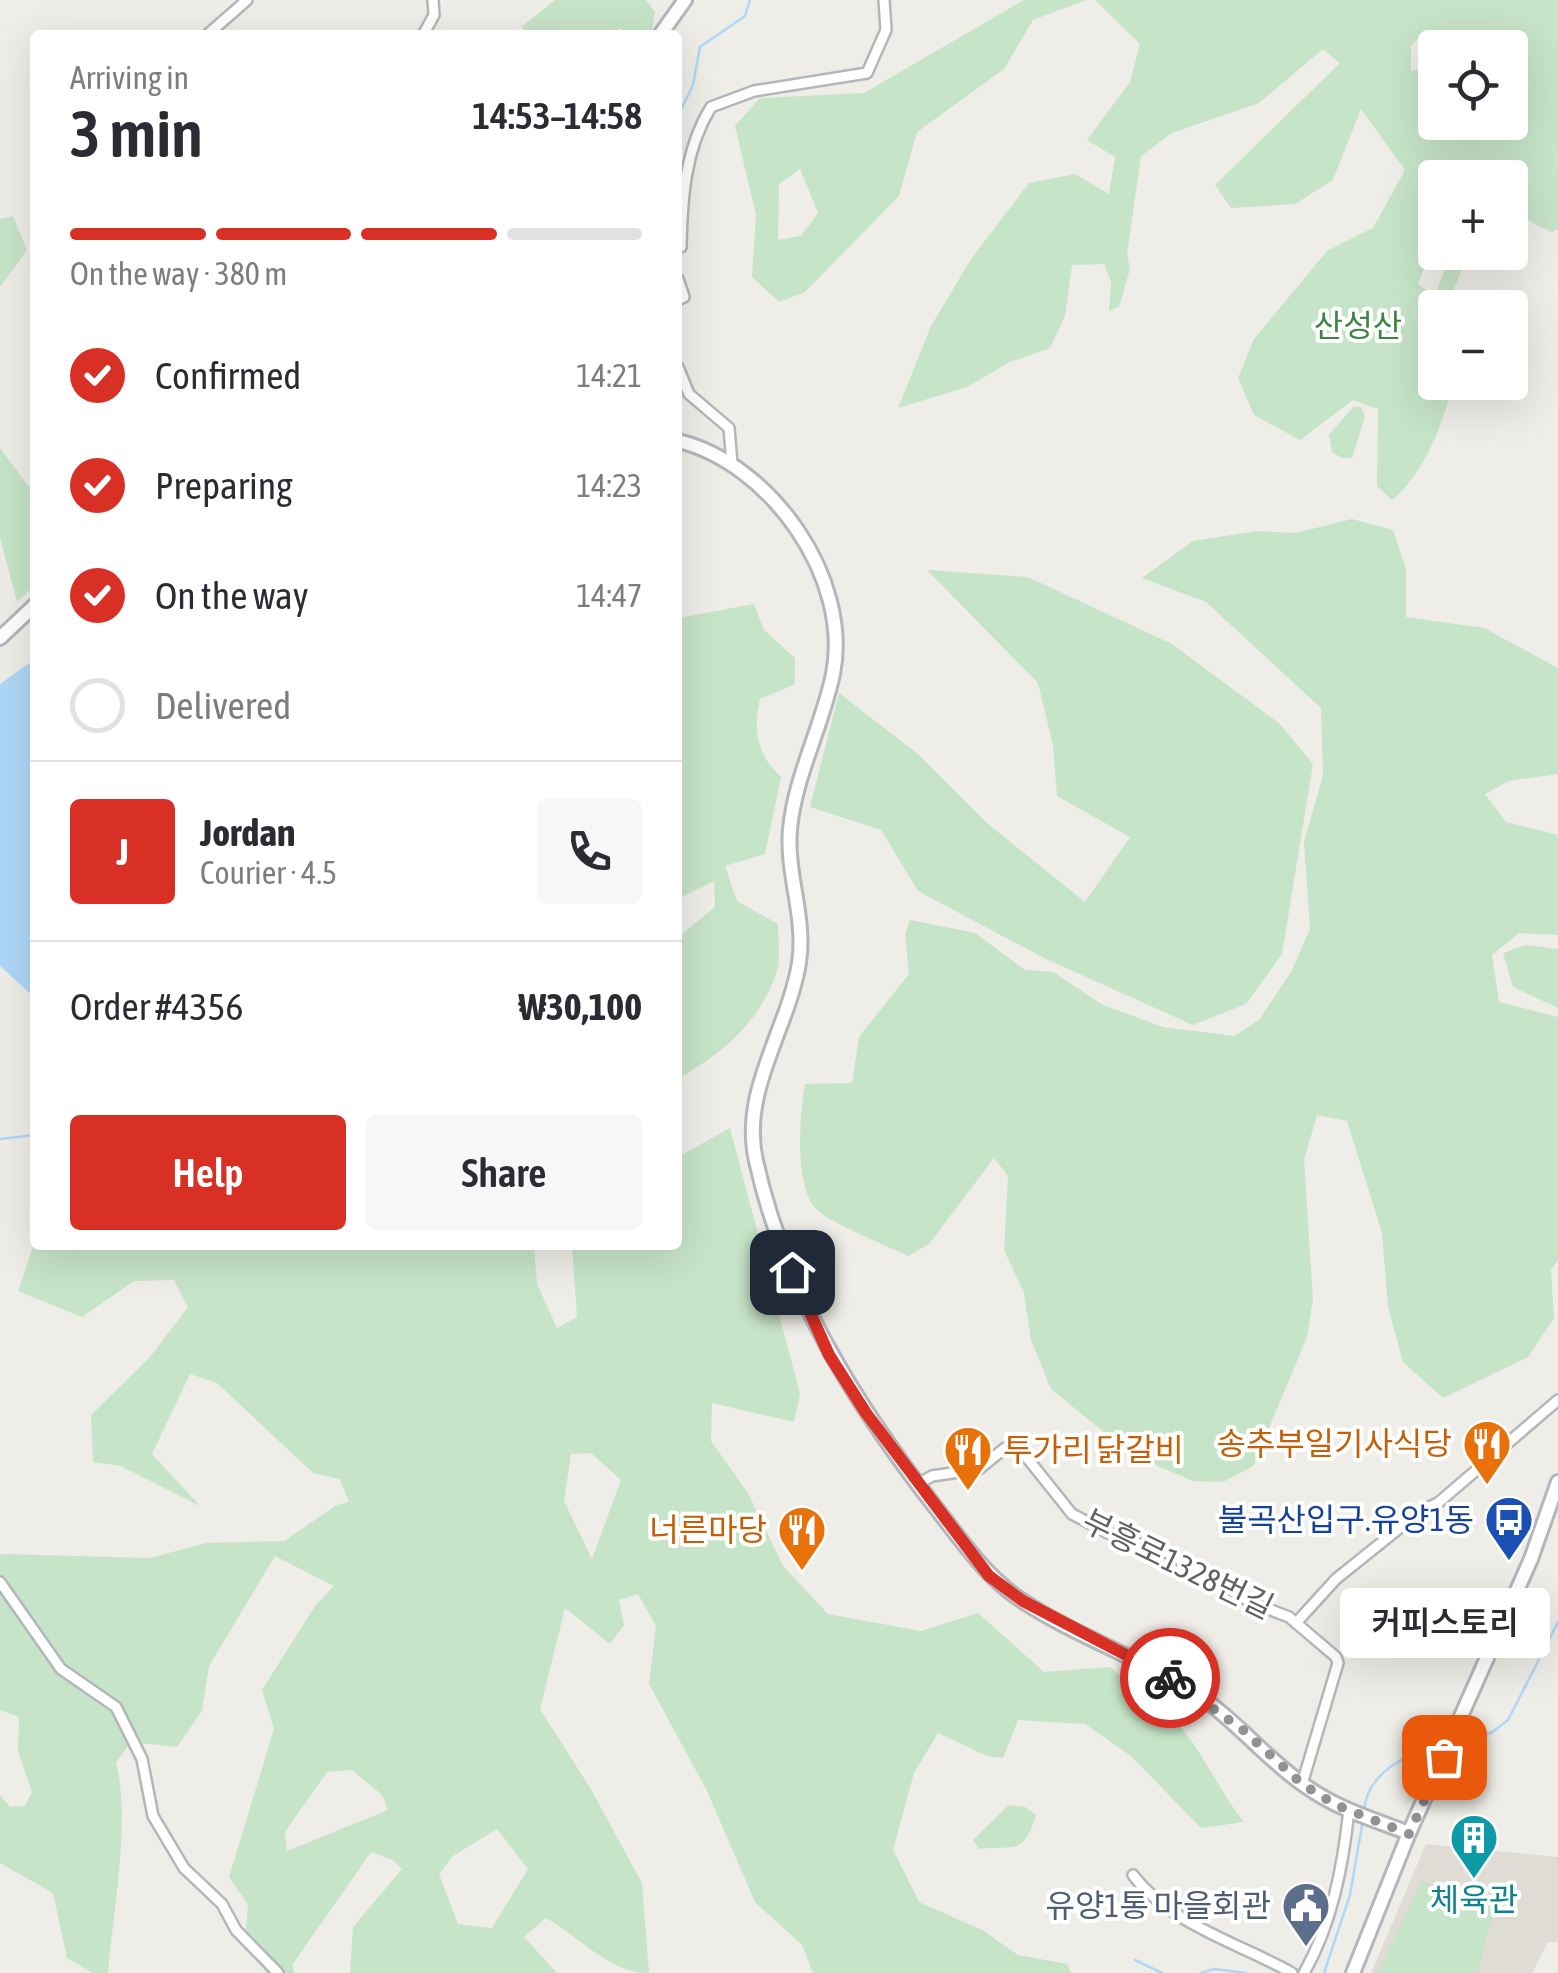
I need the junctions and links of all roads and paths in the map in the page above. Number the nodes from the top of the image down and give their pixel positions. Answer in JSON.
{"nodes":[{"id":1,"x":246,"y":0,"type":"edge"},
{"id":2,"x":433,"y":0,"type":"edge"},
{"id":3,"x":685,"y":0,"type":"edge"},
{"id":4,"x":884,"y":0,"type":"edge"},
{"id":5,"x":213,"y":30,"type":"edge"},
{"id":6,"x":426,"y":30,"type":"edge"},
{"id":7,"x":664,"y":30,"type":"edge"},
{"id":8,"x":682,"y":208,"type":"edge"},
{"id":9,"x":682,"y":377,"type":"edge"},
{"id":10,"x":682,"y":443,"type":"edge"},
{"id":11,"x":732,"y":464,"type":"junction"},
{"id":12,"x":30,"y":610,"type":"edge"},
{"id":13,"x":0,"y":638,"type":"edge"},
{"id":14,"x":1558,"y":1400,"type":"edge"},
{"id":15,"x":1558,"y":1482,"type":"edge"},
{"id":16,"x":918,"y":1484,"type":"junction"},
{"id":17,"x":0,"y":1582,"type":"edge"},
{"id":18,"x":1296,"y":1623,"type":"junction"},
{"id":19,"x":1302,"y":1784,"type":"junction"},
{"id":20,"x":1353,"y":1811,"type":"junction"},
{"id":21,"x":1409,"y":1834,"type":"junction"},
{"id":22,"x":1132,"y":1875,"type":"dead end"},
{"id":23,"x":278,"y":1973,"type":"edge"},
{"id":24,"x":1292,"y":1973,"type":"edge"},
{"id":25,"x":1304,"y":1973,"type":"edge"},
{"id":26,"x":1353,"y":1973,"type":"edge"}],
"edges":[{"from":1,"to":5,"type":"street"},
{"from":2,"to":6,"type":"street"},
{"from":3,"to":7,"type":"street"},
{"from":4,"to":8,"type":"street"},
{"from":9,"to":11,"type":"street"},
{"from":10,"to":11,"type":"street"},
{"from":11,"to":16,"type":"street"},
{"from":12,"to":13,"type":"street"},
{"from":14,"to":18,"type":"street","name":"부흥로1328번길"},
{"from":15,"to":21,"type":"street"},
{"from":16,"to":18,"type":"street","name":"부흥로1328번길"},
{"from":16,"to":19,"type":"street"},
{"from":17,"to":23,"type":"street"},
{"from":18,"to":19,"type":"street","name":"부흥로1328번길"},
{"from":19,"to":20,"type":"street"},
{"from":20,"to":21,"type":"street"},
{"from":20,"to":25,"type":"street"},
{"from":21,"to":26,"type":"street"},
{"from":22,"to":24,"type":"street"}]}
